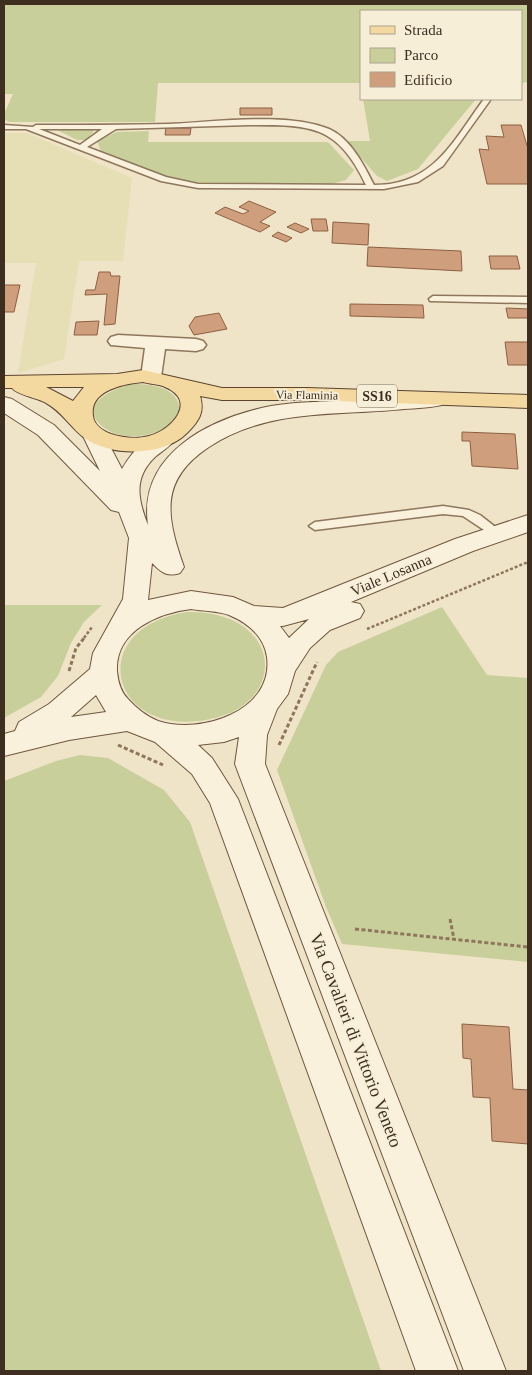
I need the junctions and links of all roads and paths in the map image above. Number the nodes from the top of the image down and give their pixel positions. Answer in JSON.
{"nodes":[{"id":1,"x":486,"y":100,"type":"edge"},
{"id":2,"x":4,"y":127,"type":"edge"},
{"id":3,"x":27,"y":127,"type":"junction"},
{"id":4,"x":112,"y":127,"type":"junction"},
{"id":5,"x":82,"y":147,"type":"junction"},
{"id":6,"x":371,"y":187,"type":"junction"},
{"id":7,"x":433,"y":299,"type":"dead end"},
{"id":8,"x":528,"y":300,"type":"edge"},
{"id":9,"x":118,"y":341,"type":"dead end"},
{"id":10,"x":156,"y":343,"type":"junction"},
{"id":11,"x":196,"y":345,"type":"dead end"},
{"id":12,"x":143,"y":377,"type":"junction"},
{"id":13,"x":4,"y":382,"type":"edge"},
{"id":14,"x":177,"y":385,"type":"junction"},
{"id":15,"x":307,"y":394,"type":"junction"},
{"id":16,"x":448,"y":399,"type":"junction"},
{"id":17,"x":528,"y":402,"type":"edge"},
{"id":18,"x":4,"y":404,"type":"edge"},
{"id":19,"x":188,"y":423,"type":"junction"},
{"id":20,"x":90,"y":430,"type":"junction"},
{"id":21,"x":164,"y":438,"type":"junction"},
{"id":22,"x":134,"y":521,"type":"junction"},
{"id":23,"x":528,"y":523,"type":"edge"},
{"id":24,"x":315,"y":526,"type":"dead end"},
{"id":25,"x":497,"y":533,"type":"junction"},
{"id":26,"x":528,"y":538,"type":"edge"},
{"id":27,"x":528,"y":562,"type":"edge"},
{"id":28,"x":170,"y":567,"type":"junction"},
{"id":29,"x":206,"y":600,"type":"junction"},
{"id":30,"x":252,"y":615,"type":"junction"},
{"id":31,"x":106,"y":630,"type":"junction"},
{"id":32,"x":363,"y":630,"type":"dead end"},
{"id":33,"x":319,"y":657,"type":"dead end"},
{"id":34,"x":283,"y":667,"type":"junction"},
{"id":35,"x":103,"y":673,"type":"junction"},
{"id":36,"x":67,"y":679,"type":"dead end"},
{"id":37,"x":264,"y":707,"type":"junction"},
{"id":38,"x":131,"y":719,"type":"junction"},
{"id":39,"x":164,"y":733,"type":"junction"},
{"id":40,"x":109,"y":743,"type":"dead end"},
{"id":41,"x":4,"y":745,"type":"edge"},
{"id":42,"x":277,"y":750,"type":"dead end"},
{"id":43,"x":169,"y":769,"type":"dead end"},
{"id":44,"x":450,"y":919,"type":"dead end"},
{"id":45,"x":355,"y":929,"type":"dead end"},
{"id":46,"x":454,"y":939,"type":"junction"},
{"id":47,"x":528,"y":947,"type":"edge"},
{"id":48,"x":437,"y":1371,"type":"edge"},
{"id":49,"x":484,"y":1371,"type":"edge"}],
"edges":[{"from":1,"to":6,"type":"lane"},
{"from":2,"to":3,"type":"lane"},
{"from":3,"to":4,"type":"lane"},
{"from":3,"to":5,"type":"lane"},
{"from":4,"to":5,"type":"lane"},
{"from":4,"to":6,"type":"lane"},
{"from":5,"to":6,"type":"lane"},
{"from":7,"to":8,"type":"lane"},
{"from":9,"to":10,"type":"street"},
{"from":10,"to":11,"type":"street"},
{"from":10,"to":12,"type":"street"},
{"from":12,"to":13,"type":"main road"},
{"from":12,"to":14,"type":"main road"},
{"from":12,"to":20,"type":"main road"},
{"from":13,"to":20,"type":"main road"},
{"from":14,"to":15,"type":"main road","name":"Via Flaminia","number":"SS16"},
{"from":14,"to":19,"type":"main road"},
{"from":15,"to":16,"type":"main road","name":"Via Flaminia","number":"SS16"},
{"from":15,"to":19,"type":"main road"},
{"from":16,"to":17,"type":"main road","name":"Via Flaminia","number":"SS16"},
{"from":16,"to":28,"type":"main road"},
{"from":18,"to":22,"type":"main road"},
{"from":19,"to":21,"type":"main road"},
{"from":20,"to":21,"type":"main road"},
{"from":20,"to":22,"type":"main road"},
{"from":21,"to":22,"type":"main road"},
{"from":22,"to":28,"type":"main road"},
{"from":22,"to":31,"type":"main road"},
{"from":23,"to":25,"type":"main road","name":"Viale Losanna"},
{"from":24,"to":25,"type":"lane"},
{"from":25,"to":30,"type":"main road","name":"Viale Losanna"},
{"from":26,"to":34,"type":"main road","name":"Viale Losanna"},
{"from":27,"to":32,"type":"path"},
{"from":28,"to":29,"type":"main road"},
{"from":29,"to":30,"type":"main road","name":"Via Cavalieri di Vittorio Veneto"},
{"from":29,"to":31,"type":"main road","name":"Via Cavalieri di Vittorio Veneto"},
{"from":30,"to":34,"type":"main road","name":"Via Cavalieri di Vittorio Veneto"},
{"from":31,"to":35,"type":"main road","name":"Via Cavalieri di Vittorio Veneto"},
{"from":31,"to":36,"type":"path"},
{"from":33,"to":42,"type":"path"},
{"from":34,"to":37,"type":"main road","name":"Via Cavalieri di Vittorio Veneto"},
{"from":35,"to":38,"type":"main road","name":"Via Cavalieri di Vittorio Veneto"},
{"from":35,"to":41,"type":"main road"},
{"from":37,"to":39,"type":"main road","name":"Via Cavalieri di Vittorio Veneto"},
{"from":37,"to":49,"type":"main road","name":"Via Cavalieri di Vittorio Veneto"},
{"from":38,"to":39,"type":"main road","name":"Via Cavalieri di Vittorio Veneto"},
{"from":38,"to":41,"type":"main road"},
{"from":39,"to":48,"type":"main road","name":"Via Cavalieri di Vittorio Veneto"},
{"from":40,"to":43,"type":"path"},
{"from":44,"to":46,"type":"path"},
{"from":45,"to":46,"type":"path"},
{"from":46,"to":47,"type":"path"}]}
